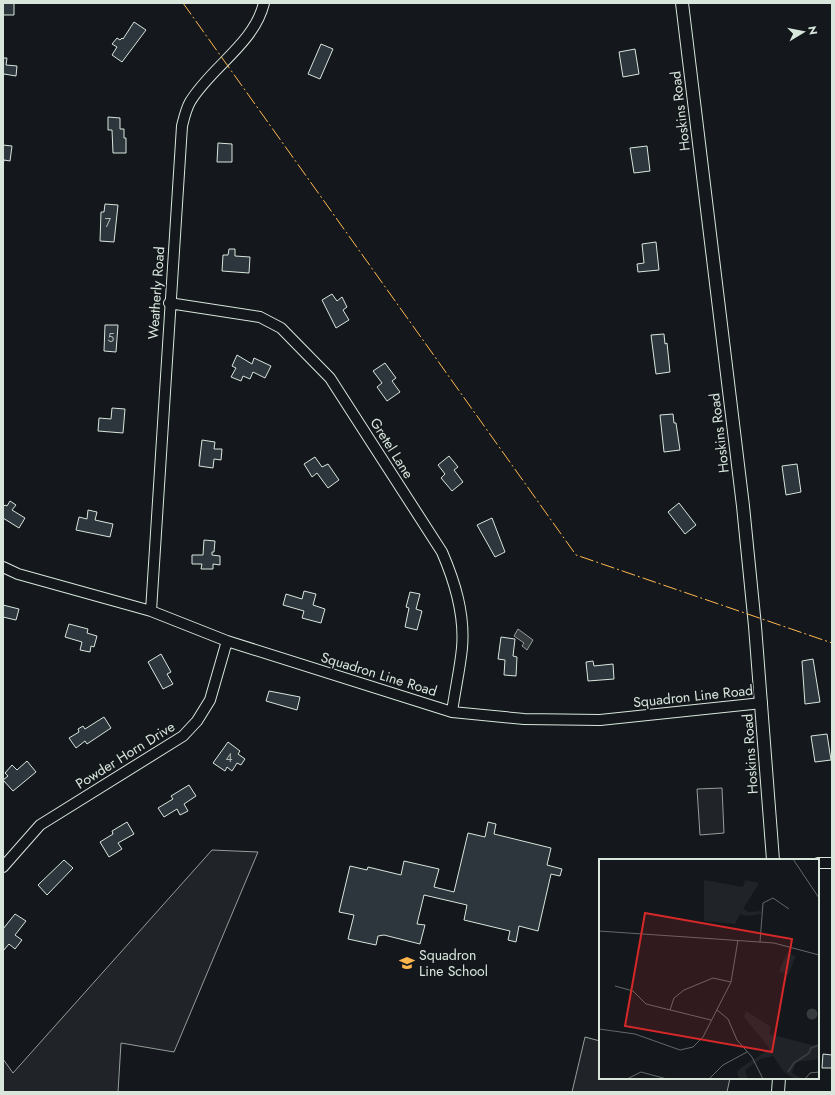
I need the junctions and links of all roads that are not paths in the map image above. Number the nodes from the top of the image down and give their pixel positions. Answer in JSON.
{"nodes":[{"id":1,"x":264,"y":3,"type":"edge"},
{"id":2,"x":682,"y":3,"type":"edge"},
{"id":3,"x":169,"y":304,"type":"junction"},
{"id":4,"x":3,"y":567,"type":"edge"},
{"id":5,"x":151,"y":611,"type":"junction"},
{"id":6,"x":227,"y":641,"type":"junction"},
{"id":7,"x":762,"y":703,"type":"junction"},
{"id":8,"x":452,"y":712,"type":"junction"},
{"id":9,"x":773,"y":859,"type":"edge"},
{"id":10,"x":832,"y":863,"type":"edge"},
{"id":11,"x":819,"y":864,"type":"edge"},
{"id":12,"x":3,"y":867,"type":"edge"},
{"id":13,"x":779,"y":1079,"type":"edge"},
{"id":14,"x":778,"y":1092,"type":"edge"}],
"edges":[{"from":1,"to":3,"type":"street","name":"Weatherly Road"},
{"from":2,"to":7,"type":"street","name":"Hoskins Road"},
{"from":3,"to":5,"type":"street","name":"Weatherly Road"},
{"from":3,"to":8,"type":"street","name":"Gretel Lane"},
{"from":4,"to":5,"type":"street","name":"Squadron Line Road"},
{"from":5,"to":6,"type":"street","name":"Squadron Line Road"},
{"from":6,"to":8,"type":"street","name":"Squadron Line Road"},
{"from":6,"to":12,"type":"street","name":"Powder Horn Drive"},
{"from":7,"to":8,"type":"street","name":"Squadron Line Road"},
{"from":7,"to":9,"type":"street","name":"Hoskins Road"},
{"from":10,"to":11,"type":"street"},
{"from":13,"to":14,"type":"street"}]}
